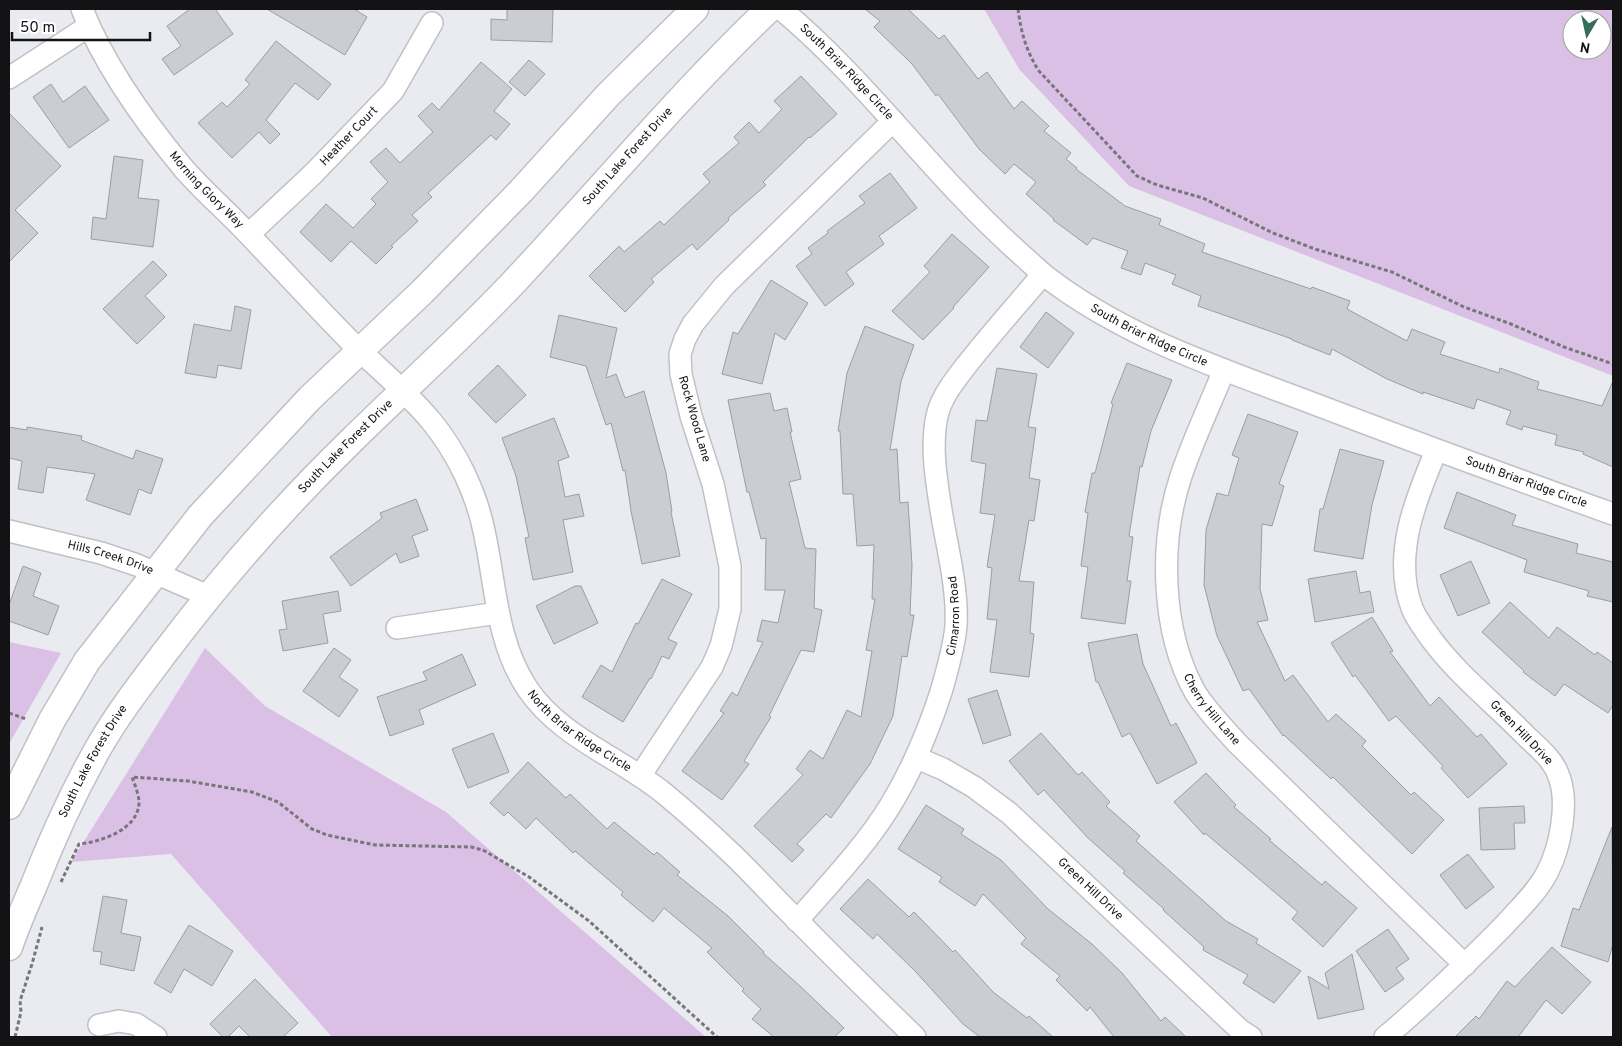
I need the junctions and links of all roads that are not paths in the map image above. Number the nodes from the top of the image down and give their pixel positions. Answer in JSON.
{"nodes":[{"id":1,"x":695,"y":9,"type":"edge"},
{"id":2,"x":769,"y":9,"type":"edge"},
{"id":3,"x":781,"y":9,"type":"edge"},
{"id":4,"x":85,"y":17,"type":"edge"},
{"id":5,"x":432,"y":24,"type":"dead end"},
{"id":6,"x":9,"y":78,"type":"edge"},
{"id":7,"x":893,"y":121,"type":"junction"},
{"id":8,"x":249,"y":234,"type":"junction"},
{"id":9,"x":1043,"y":274,"type":"junction"},
{"id":10,"x":360,"y":350,"type":"junction"},
{"id":11,"x":1224,"y":370,"type":"junction"},
{"id":12,"x":403,"y":392,"type":"junction"},
{"id":13,"x":1436,"y":451,"type":"junction"},
{"id":14,"x":1613,"y":514,"type":"edge"},
{"id":15,"x":9,"y":531,"type":"edge"},
{"id":16,"x":155,"y":573,"type":"junction"},
{"id":17,"x":208,"y":596,"type":"junction"},
{"id":18,"x":498,"y":613,"type":"junction"},
{"id":19,"x":398,"y":628,"type":"dead end"},
{"id":20,"x":917,"y":758,"type":"junction"},
{"id":21,"x":640,"y":776,"type":"junction"},
{"id":22,"x":9,"y":806,"type":"edge"},
{"id":23,"x":797,"y":921,"type":"junction"},
{"id":24,"x":9,"y":947,"type":"edge"},
{"id":25,"x":1465,"y":965,"type":"junction"},
{"id":26,"x":99,"y":1025,"type":"dead end"},
{"id":27,"x":156,"y":1037,"type":"edge"},
{"id":28,"x":915,"y":1037,"type":"edge"},
{"id":29,"x":1251,"y":1037,"type":"edge"},
{"id":30,"x":1385,"y":1037,"type":"edge"}],
"edges":[{"from":1,"to":10,"type":"main road"},
{"from":2,"to":12,"type":"main road","name":"South Lake Forest Drive"},
{"from":3,"to":7,"type":"street","name":"South Briar Ridge Circle"},
{"from":4,"to":6,"type":"street"},
{"from":4,"to":8,"type":"street","name":"Morning Glory Way"},
{"from":5,"to":8,"type":"street","name":"Heather Court"},
{"from":7,"to":9,"type":"street","name":"South Briar Ridge Circle"},
{"from":7,"to":21,"type":"street","name":"Rock Wood Lane"},
{"from":8,"to":10,"type":"street","name":"Morning Glory Way"},
{"from":9,"to":11,"type":"street","name":"South Briar Ridge Circle"},
{"from":9,"to":20,"type":"street","name":"Cimarron Road"},
{"from":10,"to":12,"type":"street","name":"North Briar Ridge Circle"},
{"from":10,"to":16,"type":"main road"},
{"from":11,"to":13,"type":"street","name":"South Briar Ridge Circle"},
{"from":11,"to":25,"type":"street","name":"Cherry Hill Lane"},
{"from":12,"to":17,"type":"main road","name":"South Lake Forest Drive"},
{"from":12,"to":18,"type":"street","name":"North Briar Ridge Circle"},
{"from":13,"to":14,"type":"street","name":"South Briar Ridge Circle"},
{"from":13,"to":25,"type":"street","name":"Green Hill Drive"},
{"from":15,"to":16,"type":"street","name":"Hills Creek Drive"},
{"from":16,"to":17,"type":"street","name":"Hills Creek Drive"},
{"from":16,"to":22,"type":"main road"},
{"from":17,"to":24,"type":"main road","name":"South Lake Forest Drive"},
{"from":18,"to":19,"type":"street"},
{"from":18,"to":21,"type":"street","name":"North Briar Ridge Circle"},
{"from":20,"to":23,"type":"street","name":"Cimarron Road"},
{"from":20,"to":29,"type":"street","name":"Green Hill Drive"},
{"from":21,"to":23,"type":"street","name":"North Briar Ridge Circle"},
{"from":23,"to":28,"type":"street","name":"North Briar Ridge Circle"},
{"from":25,"to":30,"type":"street","name":"Green Hill Drive"},
{"from":26,"to":27,"type":"street"}]}
